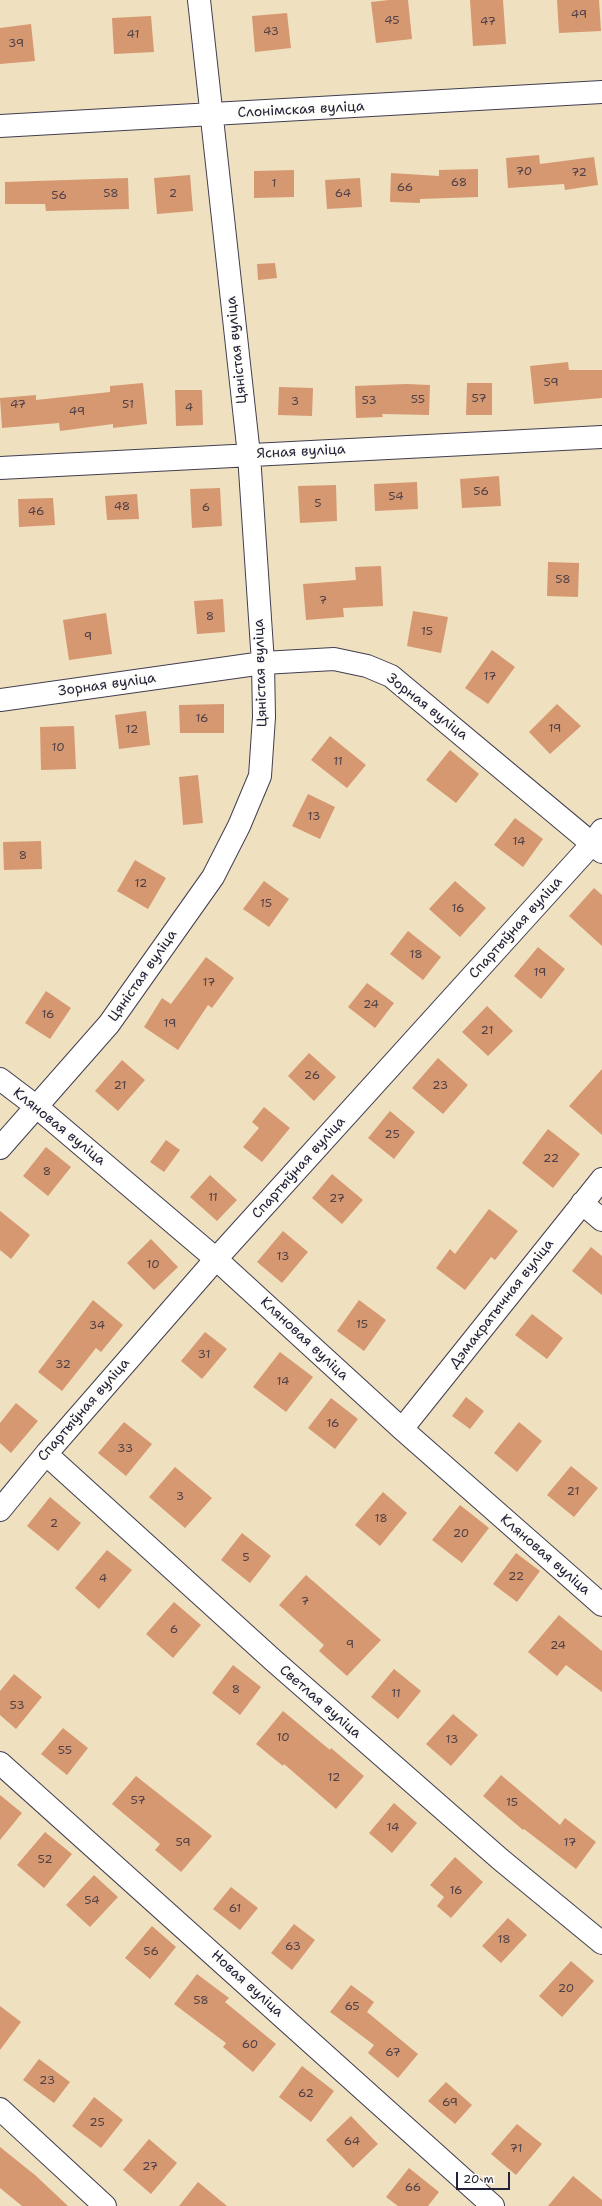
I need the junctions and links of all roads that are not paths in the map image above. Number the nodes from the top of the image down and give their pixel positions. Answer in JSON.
{"nodes":[{"id":1,"x":199,"y":0,"type":"edge"},
{"id":2,"x":602,"y":92,"type":"edge"},
{"id":3,"x":212,"y":115,"type":"junction"},
{"id":4,"x":0,"y":126,"type":"edge"},
{"id":5,"x":602,"y":437,"type":"edge"},
{"id":6,"x":249,"y":455,"type":"junction"},
{"id":7,"x":0,"y":468,"type":"edge"},
{"id":8,"x":263,"y":663,"type":"junction"},
{"id":9,"x":0,"y":700,"type":"edge"},
{"id":10,"x":599,"y":842,"type":"edge"},
{"id":11,"x":0,"y":1079,"type":"edge"},
{"id":12,"x":37,"y":1107,"type":"junction"},
{"id":13,"x":0,"y":1148,"type":"edge"},
{"id":14,"x":602,"y":1178,"type":"edge"},
{"id":15,"x":582,"y":1203,"type":"junction"},
{"id":16,"x":602,"y":1220,"type":"edge"},
{"id":17,"x":216,"y":1259,"type":"junction"},
{"id":18,"x":402,"y":1430,"type":"junction"},
{"id":19,"x":46,"y":1454,"type":"junction"},
{"id":20,"x":0,"y":1510,"type":"edge"},
{"id":21,"x":602,"y":1605,"type":"edge"},
{"id":22,"x":0,"y":1763,"type":"edge"},
{"id":23,"x":602,"y":1943,"type":"edge"},
{"id":24,"x":0,"y":2109,"type":"edge"},
{"id":25,"x":105,"y":2206,"type":"edge"},
{"id":26,"x":493,"y":2206,"type":"edge"}],
"edges":[{"from":1,"to":3,"type":"street","name":"Цяністая вуліца"},
{"from":2,"to":3,"type":"street","name":"Слонімская вуліца"},
{"from":3,"to":4,"type":"street","name":"Слонімская вуліца"},
{"from":3,"to":6,"type":"street","name":"Цяністая вуліца"},
{"from":5,"to":6,"type":"street","name":"Ясная вуліца"},
{"from":6,"to":7,"type":"street","name":"Ясная вуліца"},
{"from":6,"to":8,"type":"street","name":"Цяністая вуліца"},
{"from":8,"to":9,"type":"street","name":"Зорная вуліца"},
{"from":8,"to":10,"type":"street","name":"Зорная вуліца"},
{"from":8,"to":12,"type":"street","name":"Цяністая вуліца"},
{"from":10,"to":17,"type":"street","name":"Спартыўная вуліца"},
{"from":11,"to":12,"type":"street","name":"Кляновая вуліца"},
{"from":12,"to":13,"type":"street","name":"Цяністая вуліца"},
{"from":12,"to":17,"type":"street","name":"Кляновая вуліца"},
{"from":14,"to":15,"type":"street","name":"Дэмакратычная вуліца"},
{"from":15,"to":16,"type":"street"},
{"from":15,"to":18,"type":"street","name":"Дэмакратычная вуліца"},
{"from":17,"to":18,"type":"street","name":"Кляновая вуліца"},
{"from":17,"to":19,"type":"street","name":"Спартыўная вуліца"},
{"from":18,"to":21,"type":"street","name":"Кляновая вуліца"},
{"from":19,"to":20,"type":"street","name":"Спартыўная вуліца"},
{"from":19,"to":23,"type":"street","name":"Светлая вуліца"},
{"from":22,"to":26,"type":"street","name":"Новая вуліца"},
{"from":24,"to":25,"type":"street"}]}
